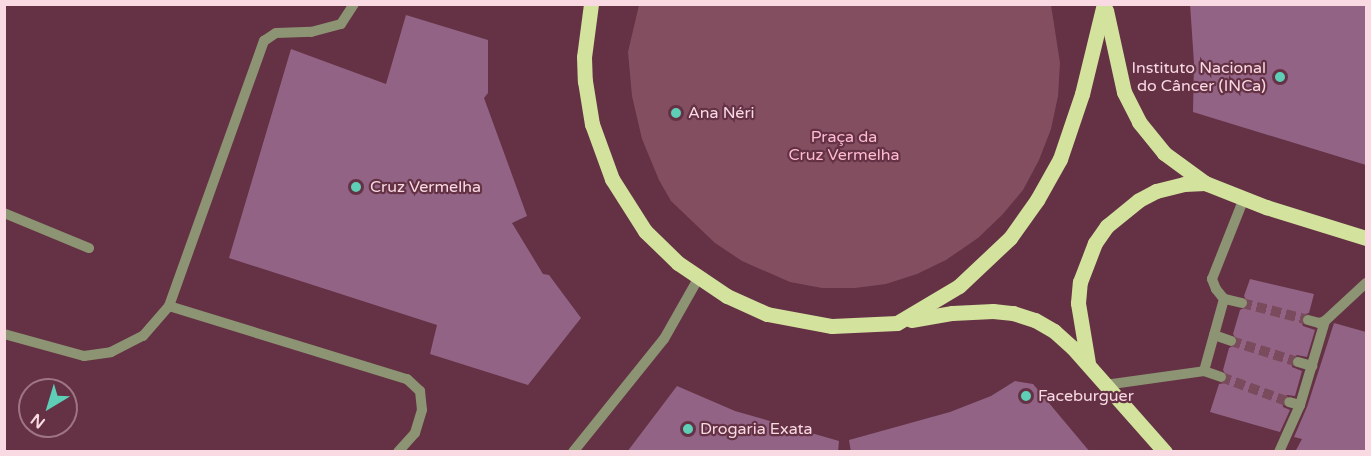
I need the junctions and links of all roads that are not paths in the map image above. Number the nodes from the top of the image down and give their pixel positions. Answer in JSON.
{"nodes":[{"id":1,"x":354,"y":4,"type":"edge"},
{"id":2,"x":591,"y":4,"type":"edge"},
{"id":3,"x":1105,"y":4,"type":"edge"},
{"id":4,"x":1205,"y":183,"type":"junction"},
{"id":5,"x":1244,"y":198,"type":"junction"},
{"id":6,"x":4,"y":213,"type":"edge"},
{"id":7,"x":1366,"y":238,"type":"edge"},
{"id":8,"x":89,"y":248,"type":"dead end"},
{"id":9,"x":698,"y":279,"type":"junction"},
{"id":10,"x":1366,"y":283,"type":"edge"},
{"id":11,"x":1224,"y":299,"type":"junction"},
{"id":12,"x":1242,"y":303,"type":"tunnel mouth"},
{"id":13,"x":170,"y":306,"type":"junction"},
{"id":14,"x":1308,"y":320,"type":"tunnel mouth"},
{"id":15,"x":1325,"y":321,"type":"junction"},
{"id":16,"x":897,"y":323,"type":"junction"},
{"id":17,"x":4,"y":334,"type":"edge"},
{"id":18,"x":1214,"y":335,"type":"junction"},
{"id":19,"x":1231,"y":341,"type":"tunnel mouth"},
{"id":20,"x":1298,"y":362,"type":"tunnel mouth"},
{"id":21,"x":1089,"y":366,"type":"junction"},
{"id":22,"x":1312,"y":366,"type":"junction"},
{"id":23,"x":1204,"y":371,"type":"junction"},
{"id":24,"x":1221,"y":377,"type":"tunnel mouth"},
{"id":25,"x":1105,"y":385,"type":"junction"},
{"id":26,"x":398,"y":452,"type":"edge"},
{"id":27,"x":573,"y":452,"type":"edge"},
{"id":28,"x":1165,"y":452,"type":"edge"},
{"id":29,"x":1279,"y":452,"type":"edge"}],
"edges":[{"from":1,"to":13,"type":"street"},
{"from":2,"to":9,"type":"main road"},
{"from":3,"to":4,"type":"main road"},
{"from":3,"to":16,"type":"main road"},
{"from":4,"to":5,"type":"main road"},
{"from":4,"to":21,"type":"main road"},
{"from":5,"to":7,"type":"main road"},
{"from":5,"to":11,"type":"street"},
{"from":6,"to":8,"type":"street"},
{"from":9,"to":16,"type":"main road"},
{"from":9,"to":27,"type":"street"},
{"from":10,"to":15,"type":"street"},
{"from":11,"to":12,"type":"street"},
{"from":11,"to":18,"type":"street"},
{"from":13,"to":17,"type":"street"},
{"from":13,"to":26,"type":"street"},
{"from":14,"to":15,"type":"street"},
{"from":15,"to":22,"type":"street"},
{"from":16,"to":21,"type":"main road"},
{"from":18,"to":19,"type":"street"},
{"from":18,"to":23,"type":"street"},
{"from":20,"to":22,"type":"street"},
{"from":21,"to":25,"type":"main road"},
{"from":22,"to":29,"type":"street"},
{"from":23,"to":24,"type":"street"},
{"from":23,"to":25,"type":"street"},
{"from":25,"to":28,"type":"main road"}]}
